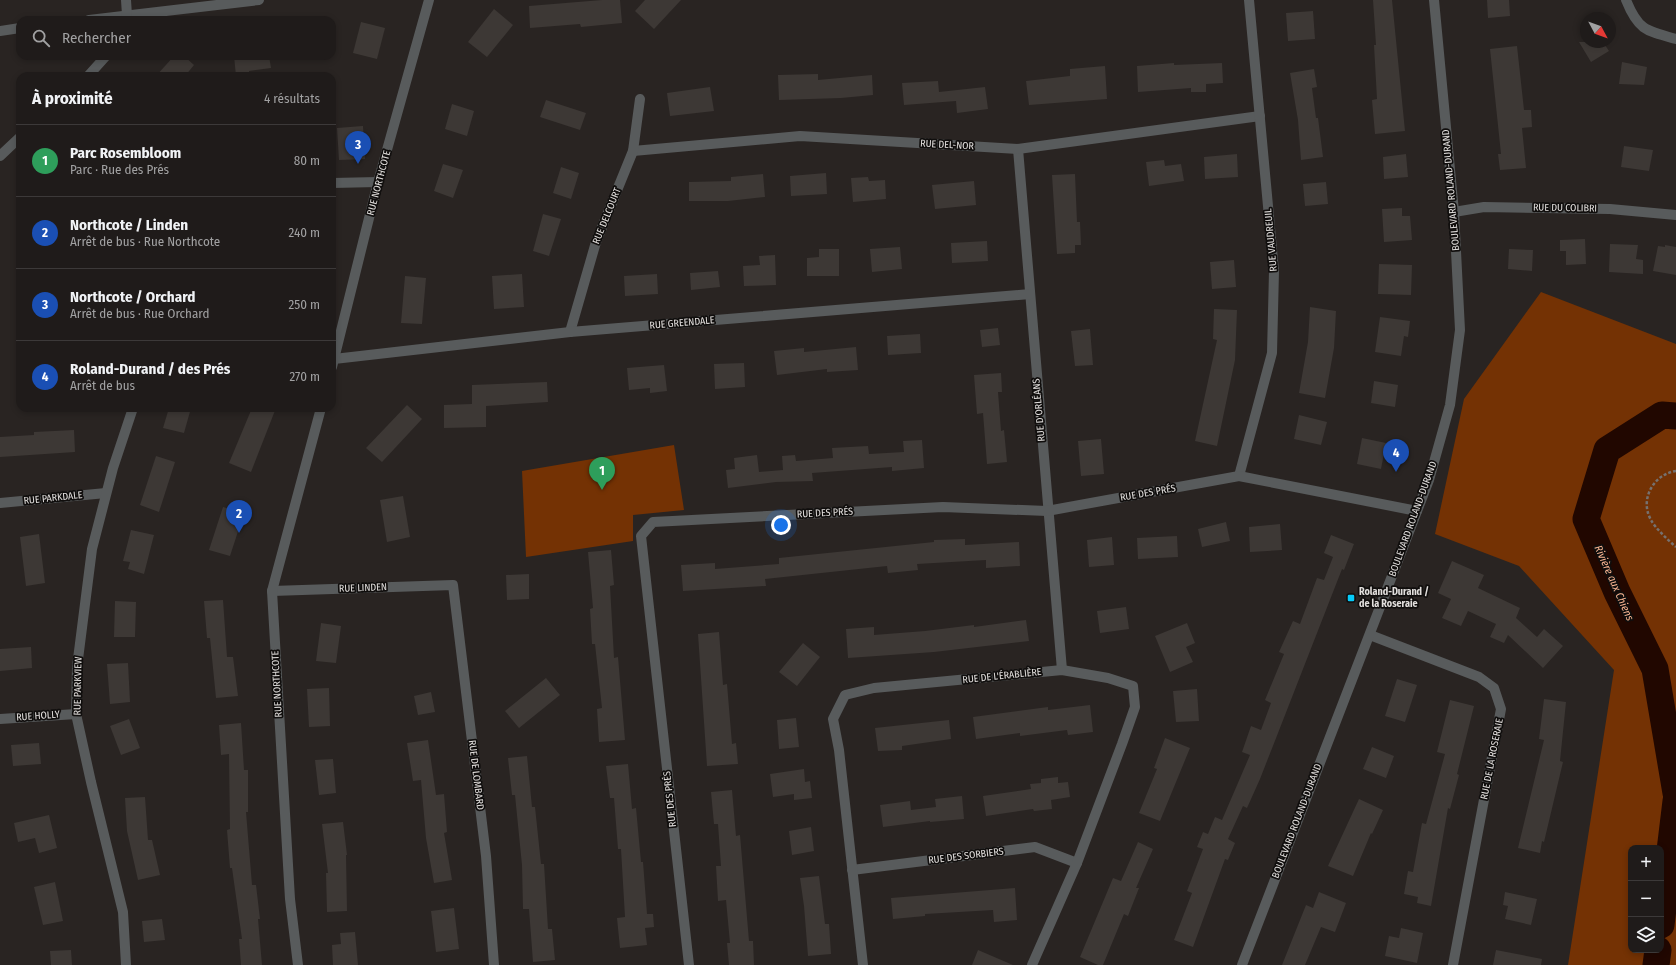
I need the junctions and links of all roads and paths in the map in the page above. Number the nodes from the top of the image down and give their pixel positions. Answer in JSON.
{"nodes":[{"id":1,"x":126,"y":0,"type":"edge"},
{"id":2,"x":259,"y":0,"type":"edge"},
{"id":3,"x":430,"y":0,"type":"edge"},
{"id":4,"x":1249,"y":0,"type":"edge"},
{"id":5,"x":1434,"y":0,"type":"edge"},
{"id":6,"x":1626,"y":0,"type":"edge"},
{"id":7,"x":126,"y":16,"type":"edge"},
{"id":8,"x":141,"y":16,"type":"edge"},
{"id":9,"x":16,"y":29,"type":"edge"},
{"id":10,"x":0,"y":31,"type":"edge"},
{"id":11,"x":1676,"y":39,"type":"edge"},
{"id":12,"x":102,"y":60,"type":"edge"},
{"id":13,"x":92,"y":72,"type":"edge"},
{"id":14,"x":640,"y":99,"type":"dead end"},
{"id":15,"x":1260,"y":116,"type":"junction"},
{"id":16,"x":16,"y":142,"type":"edge"},
{"id":17,"x":1018,"y":149,"type":"junction"},
{"id":18,"x":633,"y":151,"type":"junction"},
{"id":19,"x":0,"y":156,"type":"edge"},
{"id":20,"x":378,"y":182,"type":"junction"},
{"id":21,"x":336,"y":183,"type":"edge"},
{"id":22,"x":1454,"y":212,"type":"junction"},
{"id":23,"x":1676,"y":215,"type":"edge"},
{"id":24,"x":1030,"y":294,"type":"junction"},
{"id":25,"x":570,"y":332,"type":"junction"},
{"id":26,"x":336,"y":351,"type":"edge"},
{"id":27,"x":336,"y":363,"type":"edge"},
{"id":28,"x":132,"y":412,"type":"edge"},
{"id":29,"x":320,"y":412,"type":"edge"},
{"id":30,"x":1676,"y":471,"type":"edge"},
{"id":31,"x":1239,"y":476,"type":"junction"},
{"id":32,"x":106,"y":493,"type":"junction"},
{"id":33,"x":0,"y":503,"type":"edge"},
{"id":34,"x":1047,"y":511,"type":"junction"},
{"id":35,"x":1417,"y":511,"type":"junction"},
{"id":36,"x":1676,"y":547,"type":"edge"},
{"id":37,"x":453,"y":585,"type":"joint"},
{"id":38,"x":272,"y":591,"type":"junction"},
{"id":39,"x":1370,"y":635,"type":"junction"},
{"id":40,"x":1062,"y":670,"type":"junction"},
{"id":41,"x":76,"y":714,"type":"junction"},
{"id":42,"x":0,"y":719,"type":"edge"},
{"id":43,"x":1077,"y":863,"type":"junction"},
{"id":44,"x":852,"y":870,"type":"junction"},
{"id":45,"x":126,"y":965,"type":"edge"},
{"id":46,"x":298,"y":965,"type":"edge"},
{"id":47,"x":494,"y":965,"type":"edge"},
{"id":48,"x":689,"y":965,"type":"edge"},
{"id":49,"x":863,"y":965,"type":"edge"},
{"id":50,"x":1032,"y":965,"type":"edge"},
{"id":51,"x":1242,"y":965,"type":"edge"},
{"id":52,"x":1452,"y":965,"type":"edge"}],
"edges":[{"from":1,"to":7,"type":"street"},
{"from":2,"to":8,"type":"street"},
{"from":3,"to":20,"type":"street","name":"RUE NORTHCOTE"},
{"from":4,"to":15,"type":"street","name":"RUE VAUDREUIL"},
{"from":5,"to":22,"type":"street","name":"BOULEVARD ROLAND-DURAND"},
{"from":6,"to":11,"type":"street"},
{"from":9,"to":10,"type":"street"},
{"from":12,"to":13,"type":"street"},
{"from":14,"to":18,"type":"street","name":"RUE DELCOURT"},
{"from":15,"to":17,"type":"street","name":"RUE DEL-NOR"},
{"from":15,"to":31,"type":"street","name":"RUE VAUDREUIL"},
{"from":16,"to":19,"type":"street"},
{"from":17,"to":18,"type":"street","name":"RUE DEL-NOR"},
{"from":17,"to":24,"type":"street","name":"RUE D'ORLÉANS"},
{"from":18,"to":25,"type":"street","name":"RUE DELCOURT"},
{"from":20,"to":21,"type":"street"},
{"from":20,"to":26,"type":"street","name":"RUE NORTHCOTE"},
{"from":22,"to":23,"type":"street","name":"RUE DU COLIBRI"},
{"from":22,"to":35,"type":"street","name":"BOULEVARD ROLAND-DURAND"},
{"from":24,"to":25,"type":"street","name":"RUE GREENDALE"},
{"from":24,"to":34,"type":"street","name":"RUE D'ORLÉANS"},
{"from":25,"to":27,"type":"street","name":"RUE GREENDALE"},
{"from":28,"to":32,"type":"street","name":"RUE PARKVIEW"},
{"from":29,"to":38,"type":"street","name":"RUE NORTHCOTE"},
{"from":30,"to":36,"type":"path"},
{"from":31,"to":34,"type":"street","name":"RUE DES PRÉS"},
{"from":31,"to":35,"type":"street","name":"RUE DES PRÉS"},
{"from":32,"to":33,"type":"street","name":"RUE PARKDALE"},
{"from":32,"to":41,"type":"street","name":"RUE PARKVIEW"},
{"from":34,"to":40,"type":"street","name":"RUE D'ORLÉANS"},
{"from":34,"to":48,"type":"street","name":"RUE DES PRÉS"},
{"from":35,"to":39,"type":"street","name":"BOULEVARD ROLAND-DURAND"},
{"from":37,"to":38,"type":"street","name":"RUE LINDEN"},
{"from":37,"to":47,"type":"street","name":"RUE DE LOMBARD"},
{"from":38,"to":46,"type":"street","name":"RUE NORTHCOTE"},
{"from":39,"to":51,"type":"street","name":"BOULEVARD ROLAND-DURAND"},
{"from":39,"to":52,"type":"street","name":"RUE DE LA ROSERAIE"},
{"from":40,"to":43,"type":"street","name":"RUE DE L'ÉRABLIÈRE"},
{"from":40,"to":44,"type":"street","name":"RUE DE L'ÉRABLIÈRE"},
{"from":41,"to":42,"type":"street","name":"RUE HOLLY"},
{"from":41,"to":45,"type":"street","name":"RUE PARKVIEW"},
{"from":43,"to":44,"type":"street","name":"RUE DES SORBIERS"},
{"from":43,"to":50,"type":"street","name":"RUE DE L'ÉRABLIÈRE"},
{"from":44,"to":49,"type":"street","name":"RUE DE L'ÉRABLIÈRE"}]}
